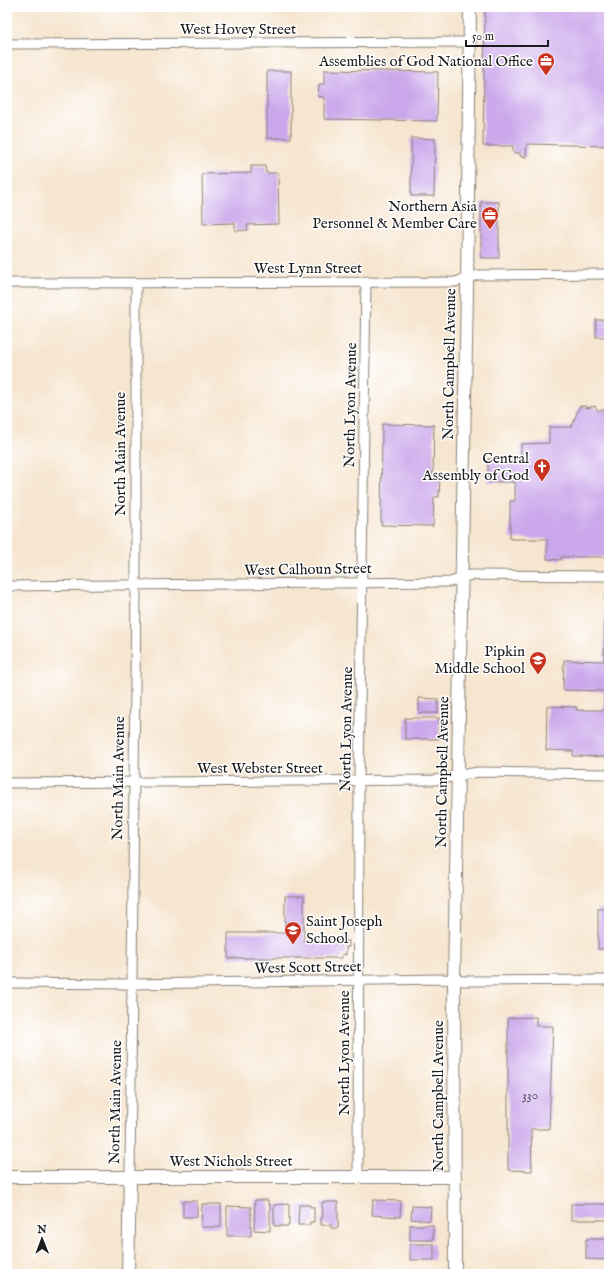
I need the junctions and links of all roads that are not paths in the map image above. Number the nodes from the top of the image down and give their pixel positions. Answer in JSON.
{"nodes":[{"id":1,"x":470,"y":7,"type":"edge"},
{"id":2,"x":470,"y":42,"type":"junction"},
{"id":3,"x":7,"y":44,"type":"edge"},
{"id":4,"x":609,"y":274,"type":"edge"},
{"id":5,"x":467,"y":278,"type":"junction"},
{"id":6,"x":366,"y":281,"type":"junction"},
{"id":7,"x":7,"y":283,"type":"edge"},
{"id":8,"x":136,"y":283,"type":"junction"},
{"id":9,"x":609,"y":576,"type":"edge"},
{"id":10,"x":462,"y":578,"type":"junction"},
{"id":11,"x":362,"y":582,"type":"junction"},
{"id":12,"x":136,"y":585,"type":"junction"},
{"id":13,"x":7,"y":586,"type":"edge"},
{"id":14,"x":609,"y":774,"type":"edge"},
{"id":15,"x":458,"y":776,"type":"junction"},
{"id":16,"x":358,"y":781,"type":"junction"},
{"id":17,"x":134,"y":782,"type":"junction"},
{"id":18,"x":7,"y":783,"type":"edge"},
{"id":19,"x":454,"y":979,"type":"junction"},
{"id":20,"x":358,"y":980,"type":"junction"},
{"id":21,"x":609,"y":980,"type":"edge"},
{"id":22,"x":7,"y":984,"type":"edge"},
{"id":23,"x":132,"y":984,"type":"junction"},
{"id":24,"x":7,"y":1177,"type":"edge"},
{"id":25,"x":130,"y":1177,"type":"junction"},
{"id":26,"x":358,"y":1177,"type":"junction"},
{"id":27,"x":455,"y":1177,"type":"junction"},
{"id":28,"x":128,"y":1274,"type":"edge"},
{"id":29,"x":455,"y":1274,"type":"edge"}],
"edges":[{"from":1,"to":2,"type":"main road","name":"North Campbell Avenue"},
{"from":2,"to":3,"type":"street","name":"West Hovey Street"},
{"from":2,"to":5,"type":"main road","name":"North Campbell Avenue"},
{"from":4,"to":5,"type":"street","name":"West Lynn Street"},
{"from":5,"to":6,"type":"street","name":"West Lynn Street"},
{"from":5,"to":10,"type":"main road","name":"North Campbell Avenue"},
{"from":6,"to":8,"type":"street","name":"West Lynn Street"},
{"from":6,"to":11,"type":"street","name":"North Lyon Avenue"},
{"from":7,"to":8,"type":"street","name":"West Lynn Street"},
{"from":8,"to":12,"type":"street","name":"North Main Avenue"},
{"from":9,"to":10,"type":"street","name":"West Calhoun Street"},
{"from":10,"to":11,"type":"street","name":"West Calhoun Street"},
{"from":10,"to":15,"type":"main road","name":"North Campbell Avenue"},
{"from":11,"to":12,"type":"street","name":"West Calhoun Street"},
{"from":11,"to":16,"type":"street","name":"North Lyon Avenue"},
{"from":12,"to":13,"type":"street","name":"West Calhoun Street"},
{"from":12,"to":17,"type":"street","name":"North Main Avenue"},
{"from":14,"to":15,"type":"street","name":"West Webster Street"},
{"from":15,"to":16,"type":"street","name":"West Webster Street"},
{"from":15,"to":19,"type":"main road","name":"North Campbell Avenue"},
{"from":16,"to":17,"type":"street","name":"West Webster Street"},
{"from":16,"to":20,"type":"street","name":"North Lyon Avenue"},
{"from":17,"to":18,"type":"street","name":"West Webster Street"},
{"from":17,"to":23,"type":"street","name":"North Main Avenue"},
{"from":19,"to":20,"type":"street","name":"West Scott Street"},
{"from":19,"to":21,"type":"street","name":"West Scott Street"},
{"from":19,"to":27,"type":"main road","name":"North Campbell Avenue"},
{"from":20,"to":23,"type":"street","name":"West Scott Street"},
{"from":20,"to":26,"type":"street","name":"North Lyon Avenue"},
{"from":22,"to":23,"type":"street","name":"West Scott Street"},
{"from":23,"to":25,"type":"street","name":"North Main Avenue"},
{"from":24,"to":25,"type":"main road","name":"West Nichols Street"},
{"from":25,"to":26,"type":"main road","name":"West Nichols Street"},
{"from":25,"to":28,"type":"main road","name":"North Main Avenue"},
{"from":26,"to":27,"type":"main road","name":"West Nichols Street"},
{"from":27,"to":29,"type":"main road","name":"North Campbell Avenue"}]}
